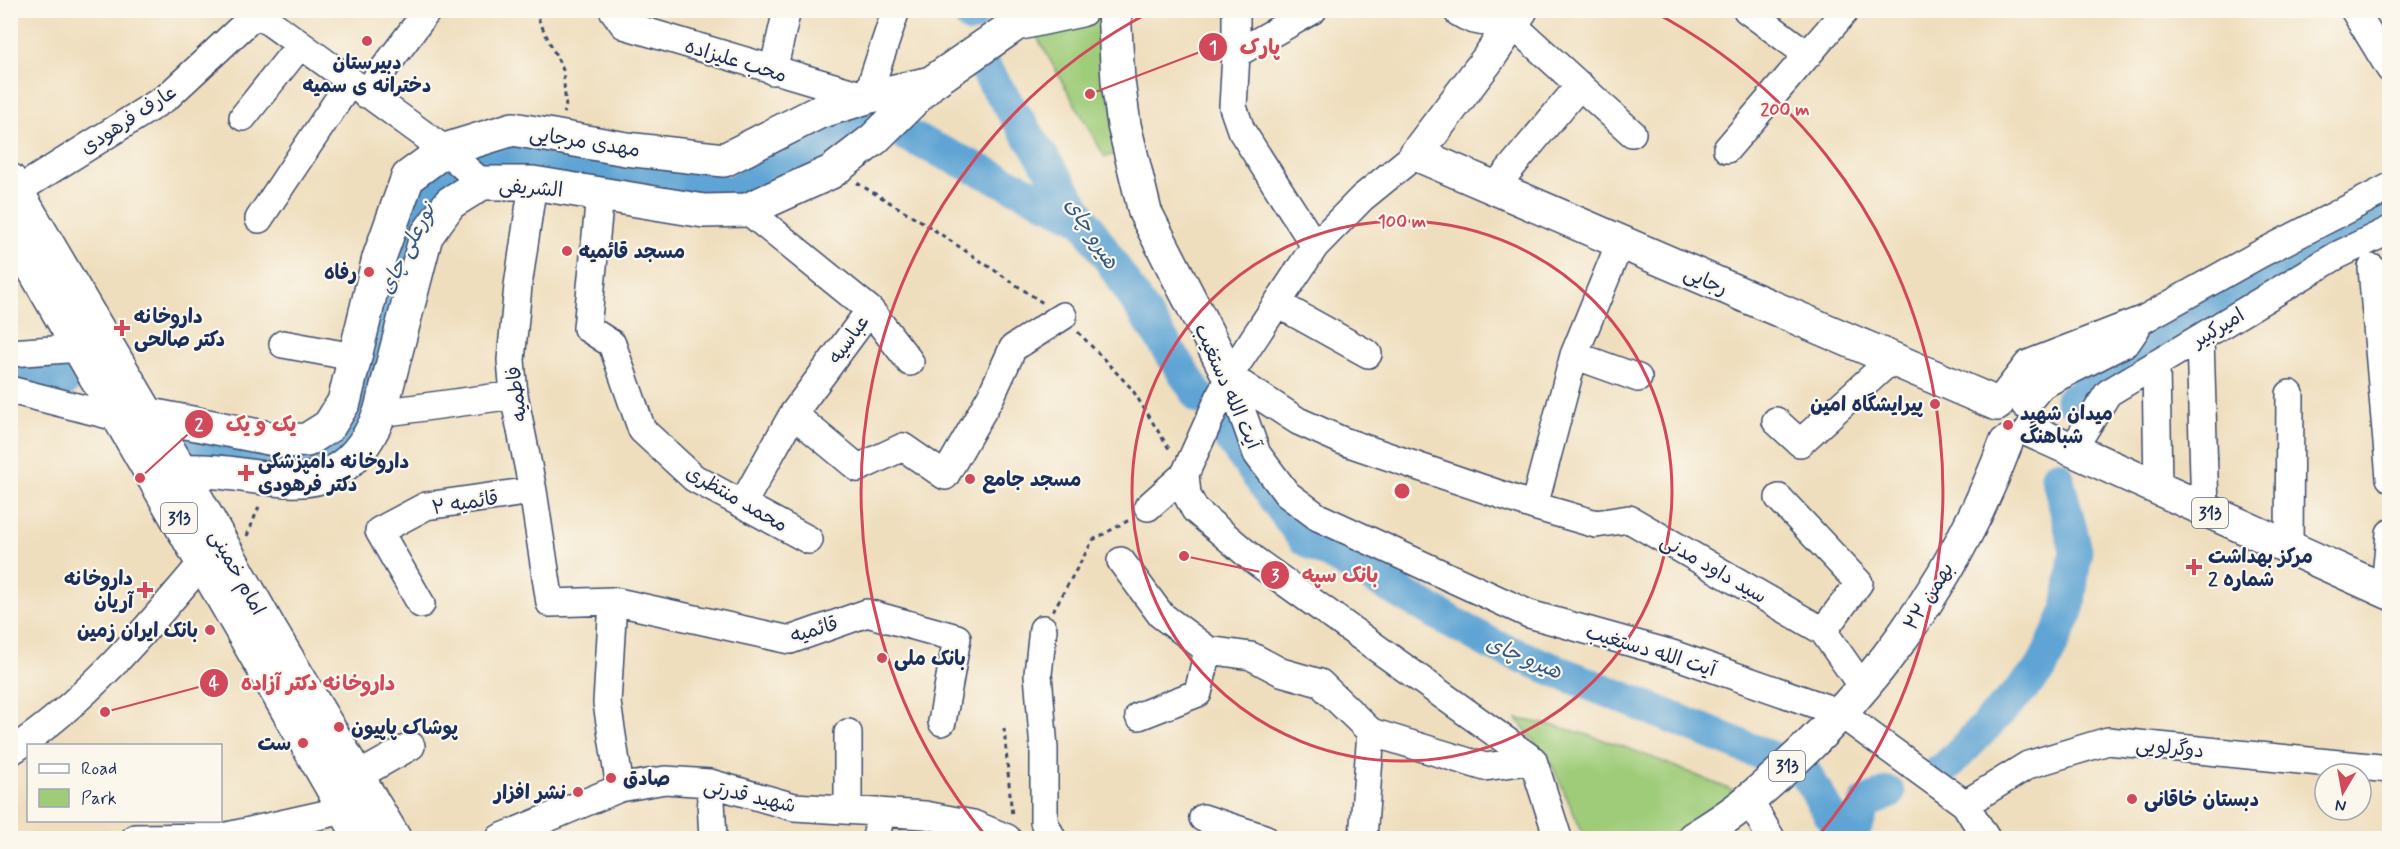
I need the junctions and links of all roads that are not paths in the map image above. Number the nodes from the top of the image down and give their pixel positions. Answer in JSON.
{"nodes":[{"id":1,"x":428,"y":10,"type":"edge"},
{"id":2,"x":613,"y":10,"type":"edge"},
{"id":3,"x":787,"y":10,"type":"edge"},
{"id":4,"x":896,"y":10,"type":"edge"},
{"id":5,"x":1081,"y":10,"type":"edge"},
{"id":6,"x":1114,"y":10,"type":"edge"},
{"id":7,"x":1236,"y":10,"type":"edge"},
{"id":8,"x":1313,"y":10,"type":"edge"},
{"id":9,"x":1846,"y":10,"type":"edge"},
{"id":10,"x":2354,"y":10,"type":"edge"},
{"id":11,"x":255,"y":12,"type":"edge"},
{"id":12,"x":1463,"y":13,"type":"edge"},
{"id":13,"x":1756,"y":13,"type":"edge"},
{"id":14,"x":1517,"y":15,"type":"edge"},
{"id":15,"x":300,"y":45,"type":"junction"},
{"id":16,"x":1236,"y":54,"type":"junction"},
{"id":17,"x":1808,"y":56,"type":"junction"},
{"id":18,"x":1488,"y":59,"type":"junction"},
{"id":19,"x":2390,"y":69,"type":"edge"},
{"id":20,"x":773,"y":71,"type":"junction"},
{"id":21,"x":931,"y":83,"type":"junction"},
{"id":22,"x":1580,"y":85,"type":"junction"},
{"id":23,"x":357,"y":88,"type":"junction"},
{"id":24,"x":867,"y":97,"type":"junction"},
{"id":25,"x":243,"y":117,"type":"dead end"},
{"id":26,"x":1632,"y":133,"type":"dead end"},
{"id":27,"x":1726,"y":149,"type":"dead end"},
{"id":28,"x":445,"y":150,"type":"junction"},
{"id":29,"x":1416,"y":154,"type":"junction"},
{"id":30,"x":482,"y":183,"type":"junction"},
{"id":31,"x":533,"y":183,"type":"junction"},
{"id":32,"x":14,"y":185,"type":"edge"},
{"id":33,"x":2390,"y":187,"type":"edge"},
{"id":34,"x":1494,"y":188,"type":"junction"},
{"id":35,"x":600,"y":195,"type":"junction"},
{"id":36,"x":747,"y":210,"type":"junction"},
{"id":37,"x":259,"y":219,"type":"dead end"},
{"id":38,"x":10,"y":228,"type":"edge"},
{"id":39,"x":2390,"y":230,"type":"edge"},
{"id":40,"x":1620,"y":243,"type":"junction"},
{"id":41,"x":1315,"y":246,"type":"junction"},
{"id":42,"x":2372,"y":268,"type":"dead end"},
{"id":43,"x":1278,"y":304,"type":"junction"},
{"id":44,"x":870,"y":310,"type":"junction"},
{"id":45,"x":1062,"y":316,"type":"road end"},
{"id":46,"x":2200,"y":338,"type":"junction"},
{"id":47,"x":2384,"y":339,"type":"edge"},
{"id":48,"x":282,"y":344,"type":"dead end"},
{"id":49,"x":81,"y":348,"type":"junction"},
{"id":50,"x":10,"y":353,"type":"edge"},
{"id":51,"x":1368,"y":354,"type":"dead end"},
{"id":52,"x":1574,"y":355,"type":"junction"},
{"id":53,"x":354,"y":357,"type":"junction"},
{"id":54,"x":1892,"y":359,"type":"junction"},
{"id":55,"x":910,"y":362,"type":"dead end"},
{"id":56,"x":2156,"y":364,"type":"junction"},
{"id":57,"x":1638,"y":378,"type":"dead end"},
{"id":58,"x":1225,"y":387,"type":"junction"},
{"id":59,"x":10,"y":390,"type":"edge"},
{"id":60,"x":2290,"y":394,"type":"dead end"},
{"id":61,"x":514,"y":395,"type":"junction"},
{"id":62,"x":380,"y":413,"type":"junction"},
{"id":63,"x":793,"y":414,"type":"junction"},
{"id":64,"x":132,"y":416,"type":"junction"},
{"id":65,"x":1776,"y":420,"type":"dead end"},
{"id":66,"x":2015,"y":421,"type":"junction"},
{"id":67,"x":2072,"y":450,"type":"junction"},
{"id":68,"x":2389,"y":462,"type":"edge"},
{"id":69,"x":181,"y":471,"type":"junction"},
{"id":70,"x":1185,"y":474,"type":"junction"},
{"id":71,"x":2158,"y":489,"type":"junction"},
{"id":72,"x":533,"y":491,"type":"junction"},
{"id":73,"x":1779,"y":498,"type":"dead end"},
{"id":74,"x":743,"y":502,"type":"junction"},
{"id":75,"x":1534,"y":506,"type":"junction"},
{"id":76,"x":1148,"y":507,"type":"dead end"},
{"id":77,"x":2205,"y":510,"type":"junction"},
{"id":78,"x":2390,"y":533,"type":"edge"},
{"id":79,"x":809,"y":540,"type":"dead end"},
{"id":80,"x":2289,"y":549,"type":"junction"},
{"id":81,"x":1121,"y":561,"type":"dead end"},
{"id":82,"x":219,"y":563,"type":"junction"},
{"id":83,"x":2388,"y":590,"type":"edge"},
{"id":84,"x":613,"y":601,"type":"junction"},
{"id":85,"x":550,"y":603,"type":"joint"},
{"id":86,"x":421,"y":604,"type":"dead end"},
{"id":87,"x":1043,"y":629,"type":"road end"},
{"id":88,"x":1823,"y":631,"type":"junction"},
{"id":89,"x":1208,"y":650,"type":"junction"},
{"id":90,"x":1863,"y":688,"type":"junction"},
{"id":91,"x":1139,"y":716,"type":"dead end"},
{"id":92,"x":942,"y":722,"type":"dead end"},
{"id":93,"x":1832,"y":723,"type":"junction"},
{"id":94,"x":1371,"y":732,"type":"junction"},
{"id":95,"x":848,"y":734,"type":"dead end"},
{"id":96,"x":411,"y":746,"type":"dead end"},
{"id":97,"x":10,"y":752,"type":"edge"},
{"id":98,"x":1533,"y":760,"type":"junction"},
{"id":99,"x":2390,"y":769,"type":"edge"},
{"id":100,"x":356,"y":777,"type":"junction"},
{"id":101,"x":710,"y":783,"type":"junction"},
{"id":102,"x":620,"y":788,"type":"junction"},
{"id":103,"x":1749,"y":800,"type":"junction"},
{"id":104,"x":1965,"y":804,"type":"junction"},
{"id":105,"x":344,"y":810,"type":"junction"},
{"id":106,"x":848,"y":810,"type":"junction"},
{"id":107,"x":881,"y":812,"type":"junction"},
{"id":108,"x":1203,"y":818,"type":"dead end"},
{"id":109,"x":544,"y":831,"type":"edge"},
{"id":110,"x":1010,"y":833,"type":"edge"},
{"id":111,"x":135,"y":838,"type":"edge"},
{"id":112,"x":361,"y":838,"type":"edge"},
{"id":113,"x":394,"y":838,"type":"edge"},
{"id":114,"x":500,"y":838,"type":"edge"},
{"id":115,"x":713,"y":838,"type":"edge"},
{"id":116,"x":876,"y":838,"type":"edge"},
{"id":117,"x":1052,"y":838,"type":"edge"},
{"id":118,"x":1264,"y":838,"type":"edge"},
{"id":119,"x":1363,"y":838,"type":"edge"},
{"id":120,"x":1558,"y":838,"type":"edge"},
{"id":121,"x":1694,"y":838,"type":"edge"},
{"id":122,"x":1771,"y":838,"type":"edge"},
{"id":123,"x":1986,"y":838,"type":"edge"}],
"edges":[{"from":1,"to":23,"type":"street"},
{"from":2,"to":20,"type":"street","name":"محب علیزاده"},
{"from":3,"to":20,"type":"street"},
{"from":4,"to":24,"type":"street"},
{"from":5,"to":21,"type":"main road"},
{"from":6,"to":58,"type":"main road","name":"آیت الله دستغیب"},
{"from":7,"to":16,"type":"street"},
{"from":8,"to":16,"type":"street"},
{"from":9,"to":17,"type":"street"},
{"from":10,"to":19,"type":"street"},
{"from":11,"to":15,"type":"street"},
{"from":11,"to":32,"type":"street","name":"عارف فرهودی"},
{"from":12,"to":14,"type":"main road"},
{"from":12,"to":18,"type":"main road"},
{"from":13,"to":17,"type":"street"},
{"from":14,"to":18,"type":"main road"},
{"from":14,"to":22,"type":"street"},
{"from":15,"to":23,"type":"street"},
{"from":15,"to":25,"type":"street"},
{"from":16,"to":41,"type":"street"},
{"from":17,"to":27,"type":"street"},
{"from":18,"to":29,"type":"main road"},
{"from":20,"to":24,"type":"street","name":"محب علیزاده"},
{"from":21,"to":24,"type":"main road","name":"مهدی مرجایی"},
{"from":21,"to":36,"type":"main road","name":"الشریفی"},
{"from":22,"to":26,"type":"street"},
{"from":22,"to":34,"type":"street"},
{"from":23,"to":28,"type":"street"},
{"from":23,"to":37,"type":"street"},
{"from":24,"to":28,"type":"main road","name":"مهدی مرجایی"},
{"from":28,"to":30,"type":"street"},
{"from":28,"to":53,"type":"main road","name":"مهدی مرجایی"},
{"from":29,"to":34,"type":"main road","name":"رجایی"},
{"from":29,"to":41,"type":"street"},
{"from":30,"to":31,"type":"main road","name":"الشریفی"},
{"from":30,"to":62,"type":"main road","name":"الشریفی"},
{"from":31,"to":35,"type":"main road","name":"الشریفی"},
{"from":31,"to":61,"type":"street","name":"فاطمیه"},
{"from":32,"to":64,"type":"main road","name":"امام خمینی","number":"313"},
{"from":33,"to":66,"type":"street"},
{"from":34,"to":40,"type":"main road","name":"رجایی"},
{"from":35,"to":36,"type":"main road","name":"الشریفی"},
{"from":35,"to":74,"type":"street","name":"محمد منتظری"},
{"from":36,"to":44,"type":"street","name":"عباسیه"},
{"from":38,"to":49,"type":"main road","name":"امام خمینی","number":"313"},
{"from":39,"to":46,"type":"street","name":"امیرکبیر"},
{"from":40,"to":52,"type":"street"},
{"from":40,"to":54,"type":"main road","name":"رجایی"},
{"from":41,"to":43,"type":"street"},
{"from":42,"to":47,"type":"street"},
{"from":43,"to":51,"type":"street"},
{"from":43,"to":58,"type":"street"},
{"from":44,"to":55,"type":"street"},
{"from":44,"to":63,"type":"street","name":"عباسیه"},
{"from":45,"to":63,"type":"street"},
{"from":46,"to":56,"type":"street","name":"امیرکبیر"},
{"from":46,"to":77,"type":"street"},
{"from":47,"to":68,"type":"street"},
{"from":48,"to":53,"type":"street"},
{"from":49,"to":50,"type":"street"},
{"from":49,"to":64,"type":"main road","name":"امام خمینی","number":"313"},
{"from":52,"to":57,"type":"street"},
{"from":52,"to":75,"type":"street"},
{"from":53,"to":64,"type":"main road","name":"مهدی مرجایی"},
{"from":54,"to":65,"type":"street"},
{"from":54,"to":66,"type":"main road","name":"رجایی"},
{"from":56,"to":67,"type":"street","name":"امیرکبیر"},
{"from":56,"to":71,"type":"street"},
{"from":58,"to":70,"type":"street"},
{"from":58,"to":75,"type":"street","name":"سید داود مدنی"},
{"from":58,"to":93,"type":"street","name":"آیت الله دستغیب"},
{"from":59,"to":64,"type":"street"},
{"from":60,"to":80,"type":"street"},
{"from":61,"to":62,"type":"street"},
{"from":61,"to":72,"type":"street","name":"فاطمیه"},
{"from":62,"to":69,"type":"main road","name":"الشریفی"},
{"from":63,"to":74,"type":"street","name":"عباسیه"},
{"from":64,"to":69,"type":"main road","name":"امام خمینی","number":"313"},
{"from":64,"to":82,"type":"main road","name":"امام خمینی","number":"313"},
{"from":66,"to":67,"type":"main road","number":"313"},
{"from":66,"to":90,"type":"main road","name":"۲۲ بهمن","number":"313"},
{"from":67,"to":71,"type":"main road","number":"313"},
{"from":69,"to":82,"type":"main road","name":"امام خمینی","number":"313"},
{"from":70,"to":76,"type":"street"},
{"from":70,"to":98,"type":"street"},
{"from":71,"to":77,"type":"main road","number":"313"},
{"from":72,"to":85,"type":"street","name":"فاطمیه"},
{"from":72,"to":86,"type":"street","name":"قائمیه ۲"},
{"from":73,"to":88,"type":"street"},
{"from":74,"to":79,"type":"street","name":"محمد منتظری"},
{"from":75,"to":88,"type":"street","name":"سید داود مدنی"},
{"from":77,"to":80,"type":"main road","number":"313"},
{"from":78,"to":83,"type":"street"},
{"from":80,"to":83,"type":"main road","number":"313"},
{"from":81,"to":89,"type":"street"},
{"from":82,"to":97,"type":"street"},
{"from":82,"to":100,"type":"main road","name":"امام خمینی","number":"313"},
{"from":82,"to":105,"type":"main road","name":"امام خمینی","number":"313"},
{"from":84,"to":85,"type":"street","name":"قائمیه"},
{"from":84,"to":92,"type":"street","name":"قائمیه"},
{"from":84,"to":102,"type":"street"},
{"from":87,"to":117,"type":"street"},
{"from":88,"to":90,"type":"street","name":"سید داود مدنی"},
{"from":89,"to":91,"type":"street"},
{"from":89,"to":94,"type":"street"},
{"from":90,"to":93,"type":"main road","name":"۲۲ بهمن","number":"313"},
{"from":93,"to":103,"type":"main road","number":"313"},
{"from":93,"to":104,"type":"street","name":"آیت الله دستغیب"},
{"from":94,"to":98,"type":"street"},
{"from":94,"to":119,"type":"street"},
{"from":95,"to":106,"type":"street"},
{"from":96,"to":100,"type":"street"},
{"from":98,"to":120,"type":"street"},
{"from":99,"to":104,"type":"street","name":"دوگرلویی"},
{"from":100,"to":113,"type":"main road","name":"امام خمینی","number":"313"},
{"from":101,"to":102,"type":"street","name":"شهید قدرتی"},
{"from":101,"to":106,"type":"street","name":"شهید قدرتی"},
{"from":101,"to":115,"type":"street"},
{"from":102,"to":109,"type":"street","name":"شهید قدرتی"},
{"from":103,"to":121,"type":"main road","number":"313"},
{"from":103,"to":122,"type":"street"},
{"from":104,"to":123,"type":"street"},
{"from":105,"to":111,"type":"street"},
{"from":105,"to":112,"type":"main road","name":"امام خمینی","number":"313"},
{"from":106,"to":107,"type":"street","name":"شهید قدرتی"},
{"from":107,"to":110,"type":"street","name":"شهید قدرتی"},
{"from":107,"to":116,"type":"street"},
{"from":108,"to":118,"type":"street"},
{"from":109,"to":114,"type":"street","name":"شهید قدرتی"}]}
